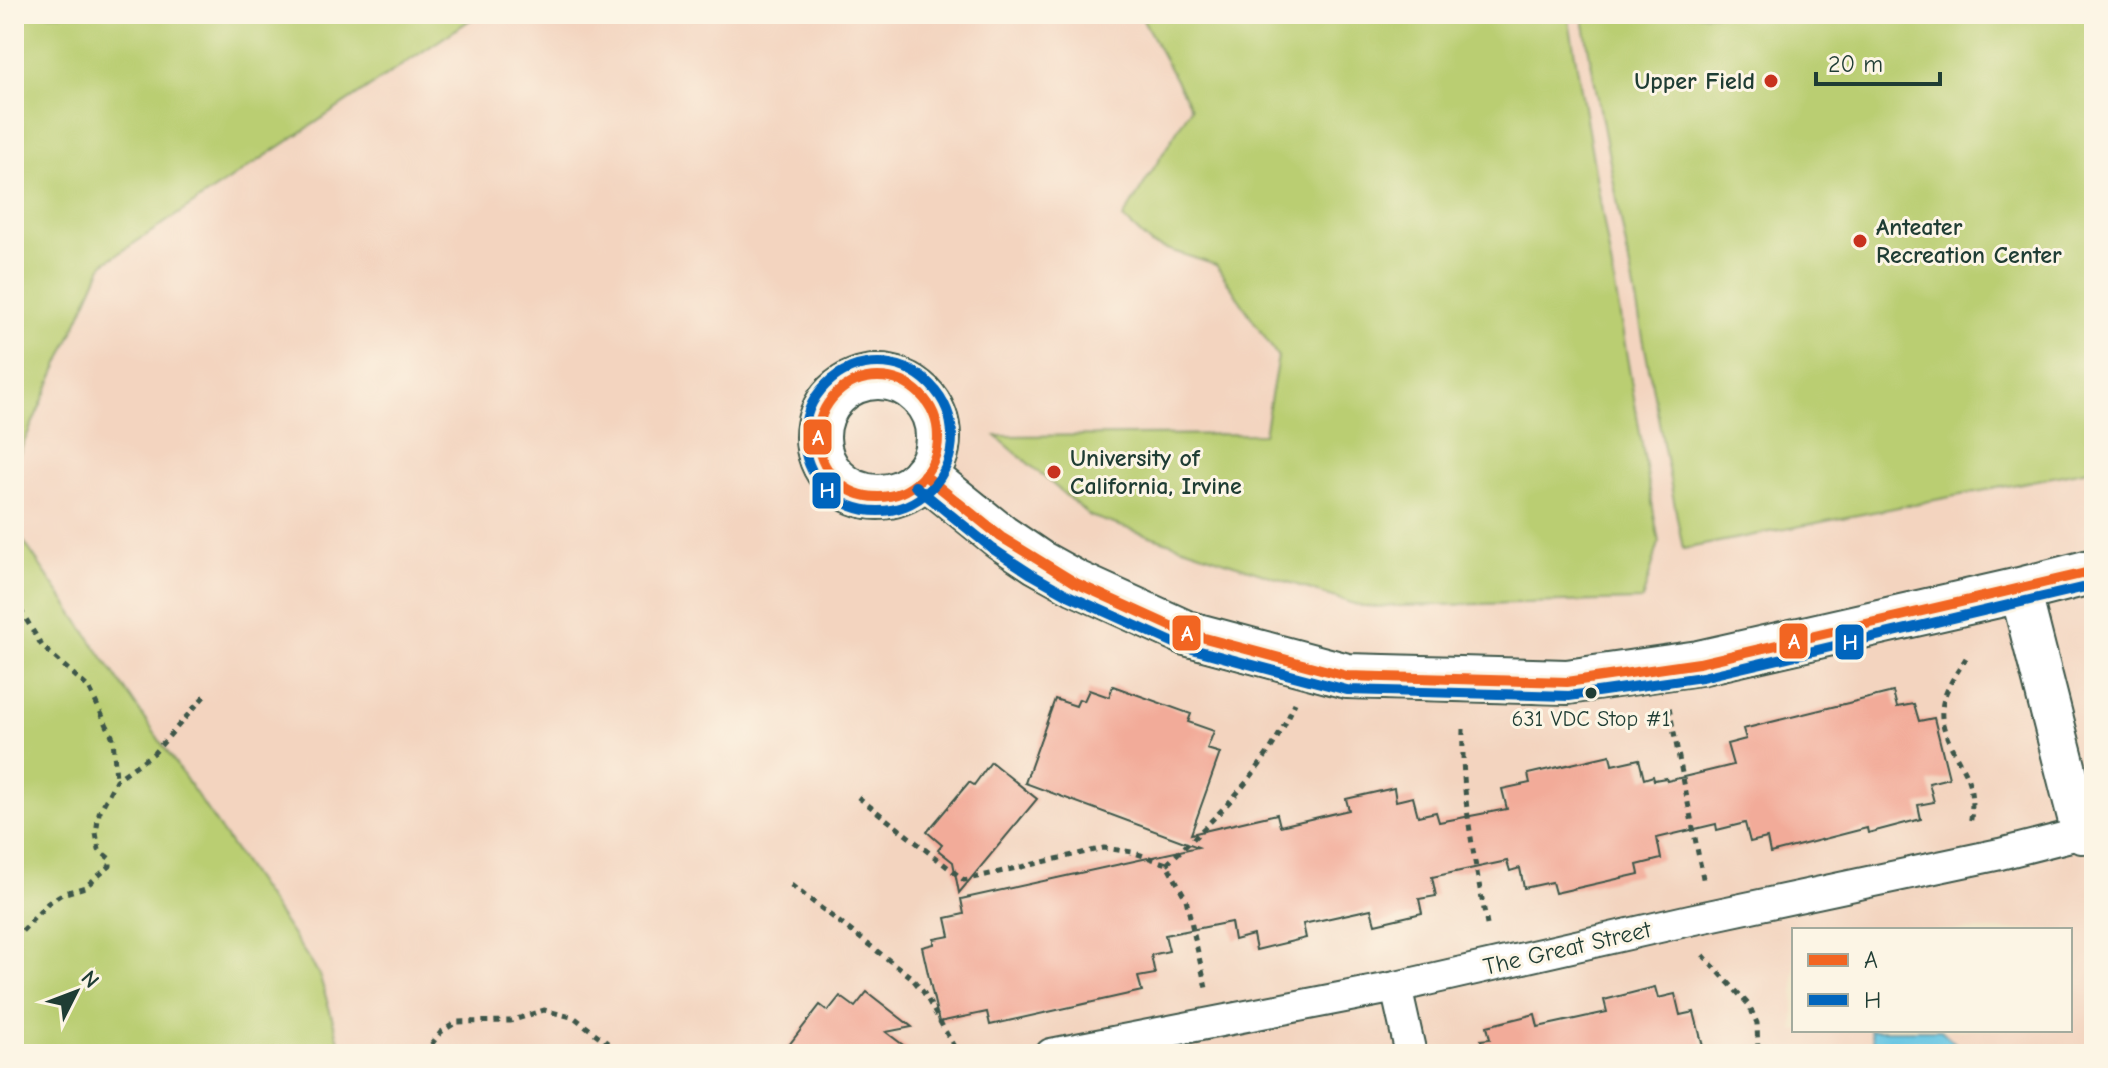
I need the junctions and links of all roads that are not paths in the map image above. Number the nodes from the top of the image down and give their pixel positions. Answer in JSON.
{"nodes":[{"id":1,"x":924,"y":475,"type":"dead end"},
{"id":2,"x":2094,"y":571,"type":"edge"},
{"id":3,"x":2020,"y":590,"type":"junction"},
{"id":4,"x":2088,"y":832,"type":"edge"},
{"id":5,"x":1396,"y":987,"type":"junction"},
{"id":6,"x":1051,"y":1054,"type":"edge"},
{"id":7,"x":1411,"y":1054,"type":"edge"}],
"edges":[{"from":1,"to":3,"type":"street"},
{"from":2,"to":3,"type":"street"},
{"from":3,"to":4,"type":"street","name":"The Great Street"},
{"from":4,"to":5,"type":"street","name":"The Great Street"},
{"from":5,"to":6,"type":"street","name":"The Great Street"},
{"from":5,"to":7,"type":"street"}]}
